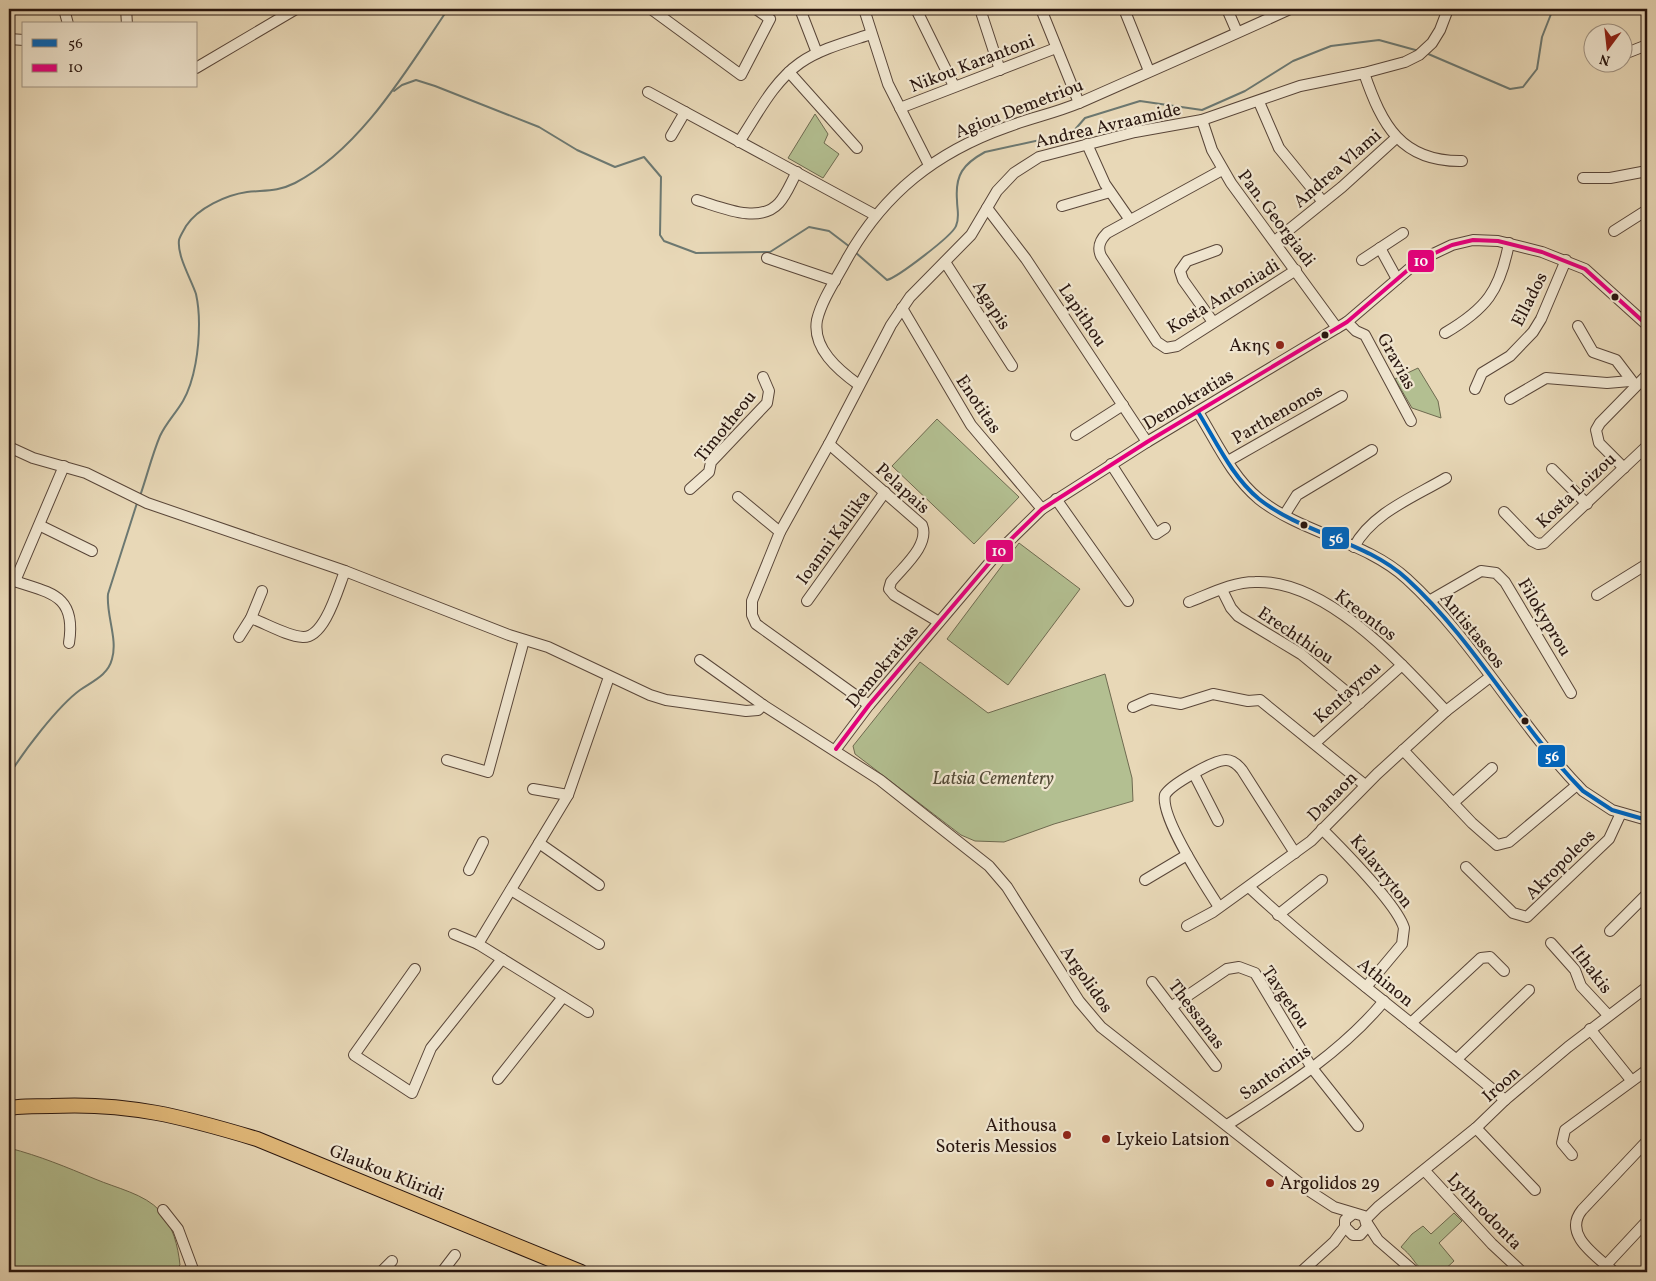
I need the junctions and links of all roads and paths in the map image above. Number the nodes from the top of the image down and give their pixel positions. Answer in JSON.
{"nodes":[{"id":1,"x":64,"y":9,"type":"edge"},
{"id":2,"x":126,"y":9,"type":"edge"},
{"id":3,"x":296,"y":9,"type":"edge"},
{"id":4,"x":652,"y":9,"type":"edge"},
{"id":5,"x":756,"y":9,"type":"edge"},
{"id":6,"x":800,"y":9,"type":"edge"},
{"id":7,"x":864,"y":9,"type":"edge"},
{"id":8,"x":916,"y":9,"type":"edge"},
{"id":9,"x":980,"y":9,"type":"edge"},
{"id":10,"x":1041,"y":9,"type":"edge"},
{"id":11,"x":1124,"y":9,"type":"edge"},
{"id":12,"x":1227,"y":9,"type":"edge"},
{"id":13,"x":1290,"y":9,"type":"edge"},
{"id":14,"x":1448,"y":9,"type":"edge"},
{"id":15,"x":67,"y":22,"type":"edge"},
{"id":16,"x":127,"y":22,"type":"edge"},
{"id":17,"x":1237,"y":32,"type":"junction"},
{"id":18,"x":871,"y":34,"type":"junction"},
{"id":19,"x":9,"y":39,"type":"edge"},
{"id":20,"x":22,"y":40,"type":"edge"},
{"id":21,"x":1647,"y":45,"type":"edge"},
{"id":22,"x":1056,"y":48,"type":"junction"},
{"id":23,"x":1634,"y":50,"type":"edge"},
{"id":24,"x":817,"y":53,"type":"junction"},
{"id":25,"x":198,"y":67,"type":"edge"},
{"id":26,"x":1000,"y":70,"type":"junction"},
{"id":27,"x":1150,"y":71,"type":"junction"},
{"id":28,"x":789,"y":72,"type":"junction"},
{"id":29,"x":1364,"y":73,"type":"junction"},
{"id":30,"x":954,"y":86,"type":"junction"},
{"id":31,"x":648,"y":92,"type":"dead end"},
{"id":32,"x":1259,"y":102,"type":"junction"},
{"id":33,"x":1079,"y":103,"type":"junction"},
{"id":34,"x":900,"y":108,"type":"junction"},
{"id":35,"x":685,"y":112,"type":"junction"},
{"id":36,"x":1202,"y":120,"type":"junction"},
{"id":37,"x":671,"y":136,"type":"dead end"},
{"id":38,"x":1396,"y":138,"type":"junction"},
{"id":39,"x":739,"y":142,"type":"junction"},
{"id":40,"x":1087,"y":144,"type":"junction"},
{"id":41,"x":857,"y":148,"type":"dead end"},
{"id":42,"x":1462,"y":161,"type":"dead end"},
{"id":43,"x":929,"y":165,"type":"junction"},
{"id":44,"x":1222,"y":170,"type":"junction"},
{"id":45,"x":1647,"y":170,"type":"edge"},
{"id":46,"x":797,"y":172,"type":"junction"},
{"id":47,"x":1583,"y":178,"type":"dead end"},
{"id":48,"x":1110,"y":192,"type":"junction"},
{"id":49,"x":697,"y":200,"type":"dead end"},
{"id":50,"x":1323,"y":202,"type":"junction"},
{"id":51,"x":1062,"y":206,"type":"dead end"},
{"id":52,"x":987,"y":208,"type":"junction"},
{"id":53,"x":1647,"y":210,"type":"edge"},
{"id":54,"x":875,"y":215,"type":"junction"},
{"id":55,"x":1130,"y":220,"type":"junction"},
{"id":56,"x":1614,"y":230,"type":"dead end"},
{"id":57,"x":1403,"y":233,"type":"dead end"},
{"id":58,"x":1275,"y":241,"type":"junction"},
{"id":59,"x":1509,"y":243,"type":"junction"},
{"id":60,"x":1380,"y":248,"type":"junction"},
{"id":61,"x":1217,"y":250,"type":"dead end"},
{"id":62,"x":767,"y":258,"type":"dead end"},
{"id":63,"x":1362,"y":260,"type":"dead end"},
{"id":64,"x":1566,"y":260,"type":"junction"},
{"id":65,"x":945,"y":262,"type":"junction"},
{"id":66,"x":1296,"y":270,"type":"junction"},
{"id":67,"x":1398,"y":279,"type":"junction"},
{"id":68,"x":835,"y":281,"type":"junction"},
{"id":69,"x":902,"y":308,"type":"junction"},
{"id":70,"x":1213,"y":322,"type":"junction"},
{"id":71,"x":1347,"y":322,"type":"junction"},
{"id":72,"x":1647,"y":324,"type":"edge"},
{"id":73,"x":1578,"y":326,"type":"dead end"},
{"id":74,"x":1337,"y":328,"type":"junction"},
{"id":75,"x":1445,"y":334,"type":"dead end"},
{"id":76,"x":1012,"y":366,"type":"dead end"},
{"id":77,"x":1647,"y":375,"type":"edge"},
{"id":78,"x":763,"y":377,"type":"dead end"},
{"id":79,"x":1633,"y":384,"type":"junction"},
{"id":80,"x":859,"y":385,"type":"junction"},
{"id":81,"x":1475,"y":389,"type":"dead end"},
{"id":82,"x":1342,"y":396,"type":"dead end"},
{"id":83,"x":1510,"y":399,"type":"dead end"},
{"id":84,"x":1123,"y":404,"type":"junction"},
{"id":85,"x":1198,"y":412,"type":"junction"},
{"id":86,"x":1411,"y":422,"type":"dead end"},
{"id":87,"x":1076,"y":435,"type":"dead end"},
{"id":88,"x":1147,"y":442,"type":"junction"},
{"id":89,"x":829,"y":444,"type":"junction"},
{"id":90,"x":1647,"y":446,"type":"edge"},
{"id":91,"x":9,"y":447,"type":"edge"},
{"id":92,"x":1372,"y":450,"type":"dead end"},
{"id":93,"x":1228,"y":461,"type":"junction"},
{"id":94,"x":1111,"y":464,"type":"junction"},
{"id":95,"x":64,"y":466,"type":"junction"},
{"id":96,"x":1624,"y":468,"type":"junction"},
{"id":97,"x":1552,"y":469,"type":"dead end"},
{"id":98,"x":1446,"y":478,"type":"dead end"},
{"id":99,"x":690,"y":489,"type":"dead end"},
{"id":100,"x":885,"y":492,"type":"junction"},
{"id":101,"x":738,"y":497,"type":"dead end"},
{"id":102,"x":1056,"y":499,"type":"junction"},
{"id":103,"x":1587,"y":504,"type":"junction"},
{"id":104,"x":1042,"y":509,"type":"junction"},
{"id":105,"x":1504,"y":512,"type":"dead end"},
{"id":106,"x":1285,"y":514,"type":"junction"},
{"id":107,"x":41,"y":526,"type":"junction"},
{"id":108,"x":1165,"y":528,"type":"dead end"},
{"id":109,"x":780,"y":532,"type":"junction"},
{"id":110,"x":1354,"y":547,"type":"junction"},
{"id":111,"x":92,"y":551,"type":"dead end"},
{"id":112,"x":1647,"y":564,"type":"edge"},
{"id":113,"x":345,"y":571,"type":"junction"},
{"id":114,"x":12,"y":580,"type":"edge"},
{"id":115,"x":1222,"y":590,"type":"junction"},
{"id":116,"x":262,"y":591,"type":"dead end"},
{"id":117,"x":1597,"y":595,"type":"dead end"},
{"id":118,"x":807,"y":601,"type":"dead end"},
{"id":119,"x":1128,"y":601,"type":"dead end"},
{"id":120,"x":1429,"y":601,"type":"junction"},
{"id":121,"x":1190,"y":602,"type":"dead end"},
{"id":122,"x":251,"y":618,"type":"junction"},
{"id":123,"x":939,"y":622,"type":"junction"},
{"id":124,"x":239,"y":637,"type":"dead end"},
{"id":125,"x":524,"y":640,"type":"junction"},
{"id":126,"x":69,"y":643,"type":"dead end"},
{"id":127,"x":700,"y":660,"type":"dead end"},
{"id":128,"x":1402,"y":665,"type":"junction"},
{"id":129,"x":609,"y":676,"type":"junction"},
{"id":130,"x":1490,"y":677,"type":"junction"},
{"id":131,"x":1571,"y":693,"type":"dead end"},
{"id":132,"x":1360,"y":703,"type":"junction"},
{"id":133,"x":764,"y":705,"type":"junction"},
{"id":134,"x":870,"y":705,"type":"junction"},
{"id":135,"x":1133,"y":707,"type":"dead end"},
{"id":136,"x":1446,"y":711,"type":"junction"},
{"id":137,"x":1315,"y":743,"type":"junction"},
{"id":138,"x":836,"y":750,"type":"junction"},
{"id":139,"x":1403,"y":750,"type":"junction"},
{"id":140,"x":448,"y":760,"type":"dead end"},
{"id":141,"x":1492,"y":768,"type":"dead end"},
{"id":142,"x":1194,"y":774,"type":"junction"},
{"id":143,"x":1365,"y":785,"type":"junction"},
{"id":144,"x":1577,"y":785,"type":"junction"},
{"id":145,"x":533,"y":789,"type":"dead end"},
{"id":146,"x":568,"y":795,"type":"junction"},
{"id":147,"x":1453,"y":803,"type":"junction"},
{"id":148,"x":1621,"y":813,"type":"junction"},
{"id":149,"x":1218,"y":820,"type":"dead end"},
{"id":150,"x":1647,"y":820,"type":"edge"},
{"id":151,"x":1322,"y":829,"type":"junction"},
{"id":152,"x":482,"y":842,"type":"dead end"},
{"id":153,"x":539,"y":843,"type":"junction"},
{"id":154,"x":1295,"y":853,"type":"junction"},
{"id":155,"x":1187,"y":855,"type":"junction"},
{"id":156,"x":1466,"y":867,"type":"dead end"},
{"id":157,"x":469,"y":870,"type":"dead end"},
{"id":158,"x":1144,"y":880,"type":"dead end"},
{"id":159,"x":1322,"y":880,"type":"dead end"},
{"id":160,"x":599,"y":885,"type":"dead end"},
{"id":161,"x":1249,"y":887,"type":"junction"},
{"id":162,"x":510,"y":890,"type":"junction"},
{"id":163,"x":1647,"y":894,"type":"edge"},
{"id":164,"x":1219,"y":907,"type":"junction"},
{"id":165,"x":1278,"y":915,"type":"junction"},
{"id":166,"x":1187,"y":926,"type":"dead end"},
{"id":167,"x":1610,"y":931,"type":"dead end"},
{"id":168,"x":454,"y":934,"type":"dead end"},
{"id":169,"x":1551,"y":943,"type":"dead end"},
{"id":170,"x":478,"y":944,"type":"junction"},
{"id":171,"x":599,"y":944,"type":"dead end"},
{"id":172,"x":502,"y":959,"type":"junction"},
{"id":173,"x":415,"y":970,"type":"dead end"},
{"id":174,"x":1504,"y":971,"type":"dead end"},
{"id":175,"x":1152,"y":982,"type":"dead end"},
{"id":176,"x":1366,"y":987,"type":"junction"},
{"id":177,"x":1647,"y":987,"type":"edge"},
{"id":178,"x":1529,"y":990,"type":"dead end"},
{"id":179,"x":563,"y":997,"type":"junction"},
{"id":180,"x":1384,"y":1001,"type":"junction"},
{"id":181,"x":1171,"y":1007,"type":"junction"},
{"id":182,"x":588,"y":1012,"type":"dead end"},
{"id":183,"x":1608,"y":1015,"type":"junction"},
{"id":184,"x":1411,"y":1023,"type":"junction"},
{"id":185,"x":1590,"y":1029,"type":"junction"},
{"id":186,"x":1457,"y":1059,"type":"junction"},
{"id":187,"x":1216,"y":1066,"type":"dead end"},
{"id":188,"x":1312,"y":1068,"type":"junction"},
{"id":189,"x":1647,"y":1070,"type":"edge"},
{"id":190,"x":498,"y":1079,"type":"dead end"},
{"id":191,"x":1631,"y":1080,"type":"junction"},
{"id":192,"x":1505,"y":1100,"type":"junction"},
{"id":193,"x":11,"y":1109,"type":"edge"},
{"id":194,"x":1227,"y":1125,"type":"junction"},
{"id":195,"x":1358,"y":1126,"type":"dead end"},
{"id":196,"x":1476,"y":1128,"type":"junction"},
{"id":197,"x":1647,"y":1141,"type":"edge"},
{"id":198,"x":1572,"y":1155,"type":"dead end"},
{"id":199,"x":1425,"y":1171,"type":"junction"},
{"id":200,"x":1535,"y":1190,"type":"dead end"},
{"id":201,"x":1334,"y":1207,"type":"junction"},
{"id":202,"x":163,"y":1210,"type":"dead end"},
{"id":203,"x":1362,"y":1217,"type":"junction"},
{"id":204,"x":1647,"y":1221,"type":"edge"},
{"id":205,"x":1351,"y":1229,"type":"junction"},
{"id":206,"x":1378,"y":1240,"type":"junction"},
{"id":207,"x":455,"y":1255,"type":"dead end"},
{"id":208,"x":392,"y":1261,"type":"dead end"},
{"id":209,"x":1610,"y":1269,"type":"edge"},
{"id":210,"x":194,"y":1272,"type":"edge"},
{"id":211,"x":381,"y":1272,"type":"edge"},
{"id":212,"x":442,"y":1272,"type":"edge"},
{"id":213,"x":581,"y":1272,"type":"edge"},
{"id":214,"x":1301,"y":1272,"type":"edge"},
{"id":215,"x":1415,"y":1272,"type":"edge"},
{"id":216,"x":1522,"y":1272,"type":"edge"}],
"edges":[{"from":1,"to":15,"type":"street"},
{"from":2,"to":16,"type":"street"},
{"from":3,"to":25,"type":"street"},
{"from":4,"to":5,"type":"street"},
{"from":6,"to":24,"type":"street"},
{"from":7,"to":18,"type":"street"},
{"from":8,"to":30,"type":"street"},
{"from":9,"to":26,"type":"street"},
{"from":10,"to":22,"type":"street"},
{"from":11,"to":27,"type":"street"},
{"from":12,"to":17,"type":"street"},
{"from":13,"to":17,"type":"street","name":"Agiou Demetriou"},
{"from":14,"to":29,"type":"street","name":"Andrea Avraamide"},
{"from":17,"to":27,"type":"street","name":"Agiou Demetriou"},
{"from":18,"to":24,"type":"street"},
{"from":18,"to":34,"type":"street"},
{"from":19,"to":20,"type":"street"},
{"from":21,"to":23,"type":"street"},
{"from":22,"to":26,"type":"street","name":"Nikou Karantoni"},
{"from":22,"to":33,"type":"street"},
{"from":24,"to":28,"type":"street"},
{"from":26,"to":30,"type":"street","name":"Nikou Karantoni"},
{"from":27,"to":33,"type":"street","name":"Agiou Demetriou"},
{"from":28,"to":39,"type":"street"},
{"from":28,"to":41,"type":"street"},
{"from":29,"to":32,"type":"street","name":"Andrea Avraamide"},
{"from":29,"to":38,"type":"street"},
{"from":30,"to":34,"type":"street","name":"Nikou Karantoni"},
{"from":31,"to":35,"type":"street"},
{"from":32,"to":36,"type":"street","name":"Andrea Avraamide"},
{"from":32,"to":50,"type":"street"},
{"from":33,"to":43,"type":"street","name":"Agiou Demetriou"},
{"from":34,"to":43,"type":"street"},
{"from":35,"to":37,"type":"street"},
{"from":35,"to":39,"type":"street"},
{"from":36,"to":40,"type":"street","name":"Andrea Avraamide"},
{"from":36,"to":44,"type":"street","name":"Pan. Georgiadi"},
{"from":38,"to":42,"type":"street"},
{"from":38,"to":50,"type":"street","name":"Andrea Vlami"},
{"from":39,"to":46,"type":"street"},
{"from":40,"to":48,"type":"street"},
{"from":40,"to":52,"type":"street","name":"Andrea Avraamide"},
{"from":43,"to":54,"type":"street","name":"Agiou Demetriou"},
{"from":44,"to":55,"type":"street"},
{"from":44,"to":58,"type":"street","name":"Pan. Georgiadi"},
{"from":45,"to":47,"type":"street"},
{"from":46,"to":49,"type":"street"},
{"from":46,"to":54,"type":"street"},
{"from":48,"to":51,"type":"street"},
{"from":48,"to":55,"type":"street"},
{"from":50,"to":58,"type":"street","name":"Andrea Vlami"},
{"from":52,"to":65,"type":"street","name":"Andrea Avraamide"},
{"from":52,"to":84,"type":"street","name":"Lapithou"},
{"from":53,"to":56,"type":"street"},
{"from":54,"to":68,"type":"street","name":"Agiou Demetriou"},
{"from":55,"to":70,"type":"street","name":"Kosta Antoniadi"},
{"from":57,"to":60,"type":"street"},
{"from":58,"to":66,"type":"street","name":"Pan. Georgiadi"},
{"from":59,"to":64,"type":"street","name":"Demokratias"},
{"from":59,"to":67,"type":"street","name":"Demokratias"},
{"from":59,"to":75,"type":"street"},
{"from":60,"to":63,"type":"street"},
{"from":60,"to":67,"type":"street"},
{"from":61,"to":70,"type":"street"},
{"from":62,"to":68,"type":"street"},
{"from":64,"to":72,"type":"street","name":"Demokratias"},
{"from":64,"to":81,"type":"street","name":"Ellados"},
{"from":65,"to":69,"type":"street","name":"Andrea Avraamide"},
{"from":65,"to":76,"type":"street","name":"Agapis"},
{"from":66,"to":70,"type":"street","name":"Kosta Antoniadi"},
{"from":66,"to":74,"type":"street","name":"Pan. Georgiadi"},
{"from":67,"to":71,"type":"street","name":"Demokratias"},
{"from":68,"to":80,"type":"street","name":"Agiou Demetriou"},
{"from":69,"to":80,"type":"street","name":"Andrea Avraamide"},
{"from":69,"to":104,"type":"street","name":"Enotitas"},
{"from":71,"to":74,"type":"street","name":"Demokratias"},
{"from":71,"to":86,"type":"street","name":"Gravias"},
{"from":73,"to":79,"type":"street"},
{"from":74,"to":85,"type":"street","name":"Demokratias"},
{"from":77,"to":79,"type":"street"},
{"from":78,"to":99,"type":"street","name":"Timotheou"},
{"from":79,"to":83,"type":"street"},
{"from":79,"to":96,"type":"street"},
{"from":80,"to":89,"type":"street","name":"Andrea Avraamide"},
{"from":82,"to":93,"type":"street","name":"Parthenonos"},
{"from":84,"to":87,"type":"street"},
{"from":84,"to":88,"type":"street","name":"Lapithou"},
{"from":85,"to":88,"type":"street","name":"Demokratias"},
{"from":85,"to":93,"type":"street","name":"Antistaseos"},
{"from":88,"to":94,"type":"street","name":"Demokratias"},
{"from":89,"to":100,"type":"street","name":"Pelapais"},
{"from":89,"to":109,"type":"street","name":"Andrea Avraamide"},
{"from":90,"to":96,"type":"street","name":"Kosta Loizou"},
{"from":91,"to":95,"type":"street"},
{"from":92,"to":106,"type":"street"},
{"from":93,"to":106,"type":"street","name":"Antistaseos"},
{"from":94,"to":102,"type":"street","name":"Demokratias"},
{"from":94,"to":108,"type":"street"},
{"from":95,"to":107,"type":"street"},
{"from":95,"to":113,"type":"street"},
{"from":96,"to":103,"type":"street","name":"Kosta Loizou"},
{"from":97,"to":103,"type":"street"},
{"from":98,"to":110,"type":"street"},
{"from":100,"to":118,"type":"street","name":"Ioanni Kallika"},
{"from":100,"to":123,"type":"street","name":"Pelapais"},
{"from":101,"to":109,"type":"street"},
{"from":102,"to":104,"type":"street","name":"Demokratias"},
{"from":102,"to":119,"type":"street"},
{"from":103,"to":105,"type":"street","name":"Kosta Loizou"},
{"from":104,"to":123,"type":"street","name":"Demokratias"},
{"from":106,"to":110,"type":"street","name":"Antistaseos"},
{"from":107,"to":111,"type":"street"},
{"from":107,"to":114,"type":"street"},
{"from":109,"to":134,"type":"street","name":"Andrea Avraamide"},
{"from":110,"to":120,"type":"street","name":"Antistaseos"},
{"from":112,"to":117,"type":"street"},
{"from":113,"to":122,"type":"street"},
{"from":113,"to":125,"type":"street"},
{"from":114,"to":126,"type":"street"},
{"from":115,"to":121,"type":"street","name":"Kreontos"},
{"from":115,"to":128,"type":"street","name":"Kreontos"},
{"from":115,"to":132,"type":"street","name":"Erechthiou"},
{"from":116,"to":122,"type":"street"},
{"from":120,"to":130,"type":"street","name":"Antistaseos"},
{"from":120,"to":131,"type":"street","name":"Filokyprou"},
{"from":122,"to":124,"type":"street"},
{"from":123,"to":134,"type":"street","name":"Demokratias"},
{"from":125,"to":129,"type":"street"},
{"from":125,"to":140,"type":"street"},
{"from":127,"to":133,"type":"street","name":"Argolidos"},
{"from":128,"to":132,"type":"street","name":"Kentayrou"},
{"from":128,"to":136,"type":"street","name":"Kreontos"},
{"from":129,"to":133,"type":"street"},
{"from":129,"to":146,"type":"street"},
{"from":130,"to":136,"type":"street","name":"Danaon"},
{"from":130,"to":144,"type":"street","name":"Antistaseos"},
{"from":132,"to":137,"type":"street","name":"Kentayrou"},
{"from":133,"to":138,"type":"street","name":"Argolidos"},
{"from":134,"to":138,"type":"street","name":"Demokratias"},
{"from":135,"to":137,"type":"street"},
{"from":136,"to":139,"type":"street","name":"Danaon"},
{"from":137,"to":143,"type":"street"},
{"from":138,"to":194,"type":"street","name":"Argolidos"},
{"from":139,"to":143,"type":"street","name":"Danaon"},
{"from":139,"to":147,"type":"street"},
{"from":141,"to":147,"type":"street"},
{"from":142,"to":149,"type":"street"},
{"from":142,"to":154,"type":"street"},
{"from":142,"to":155,"type":"street"},
{"from":143,"to":151,"type":"street","name":"Danaon"},
{"from":144,"to":147,"type":"street"},
{"from":144,"to":148,"type":"street","name":"Antistaseos"},
{"from":145,"to":146,"type":"street"},
{"from":146,"to":153,"type":"street"},
{"from":148,"to":150,"type":"street","name":"Antistaseos"},
{"from":148,"to":156,"type":"street","name":"Akropoleos"},
{"from":151,"to":154,"type":"street","name":"Danaon"},
{"from":151,"to":176,"type":"street","name":"Kalavryton"},
{"from":152,"to":157,"type":"street"},
{"from":153,"to":160,"type":"street"},
{"from":153,"to":162,"type":"street"},
{"from":154,"to":161,"type":"street","name":"Danaon"},
{"from":155,"to":158,"type":"street"},
{"from":155,"to":164,"type":"street"},
{"from":159,"to":165,"type":"street"},
{"from":161,"to":164,"type":"street","name":"Danaon"},
{"from":161,"to":165,"type":"street","name":"Athinon"},
{"from":162,"to":170,"type":"street"},
{"from":162,"to":171,"type":"street"},
{"from":163,"to":167,"type":"street"},
{"from":164,"to":166,"type":"street","name":"Danaon"},
{"from":165,"to":176,"type":"street","name":"Athinon"},
{"from":168,"to":170,"type":"street"},
{"from":169,"to":183,"type":"street","name":"Ithakis"},
{"from":170,"to":172,"type":"street"},
{"from":172,"to":173,"type":"street"},
{"from":172,"to":179,"type":"street"},
{"from":174,"to":184,"type":"street"},
{"from":175,"to":181,"type":"street","name":"Thessanas"},
{"from":176,"to":180,"type":"street","name":"Athinon"},
{"from":177,"to":183,"type":"street","name":"Iroon"},
{"from":178,"to":186,"type":"street"},
{"from":179,"to":182,"type":"street"},
{"from":179,"to":190,"type":"street"},
{"from":180,"to":184,"type":"street","name":"Athinon"},
{"from":180,"to":188,"type":"street","name":"Santorinis"},
{"from":181,"to":187,"type":"street","name":"Thessanas"},
{"from":181,"to":188,"type":"street","name":"Tavgetou"},
{"from":183,"to":185,"type":"street","name":"Iroon"},
{"from":184,"to":186,"type":"street","name":"Athinon"},
{"from":185,"to":191,"type":"street"},
{"from":185,"to":192,"type":"street","name":"Iroon"},
{"from":186,"to":192,"type":"street","name":"Athinon"},
{"from":188,"to":194,"type":"street","name":"Santorinis"},
{"from":188,"to":195,"type":"street","name":"Tavgetou"},
{"from":189,"to":191,"type":"street"},
{"from":191,"to":198,"type":"street"},
{"from":192,"to":196,"type":"street","name":"Iroon"},
{"from":193,"to":213,"type":"main road","name":"Glaukou Kliridi"},
{"from":194,"to":201,"type":"street","name":"Argolidos"},
{"from":196,"to":199,"type":"street","name":"Iroon"},
{"from":196,"to":200,"type":"street"},
{"from":197,"to":209,"type":"street"},
{"from":199,"to":203,"type":"street","name":"Iroon"},
{"from":199,"to":216,"type":"street","name":"Lythrodonta"},
{"from":201,"to":203,"type":"street","name":"Argolidos"},
{"from":201,"to":205,"type":"street","name":"Argolidos"},
{"from":202,"to":210,"type":"street"},
{"from":203,"to":205,"type":"street","name":"Iroon"},
{"from":203,"to":205,"type":"street"},
{"from":203,"to":206,"type":"street"},
{"from":204,"to":209,"type":"street"},
{"from":205,"to":206,"type":"street"},
{"from":205,"to":214,"type":"street"},
{"from":206,"to":215,"type":"street"},
{"from":207,"to":212,"type":"street"},
{"from":208,"to":211,"type":"street"}]}
